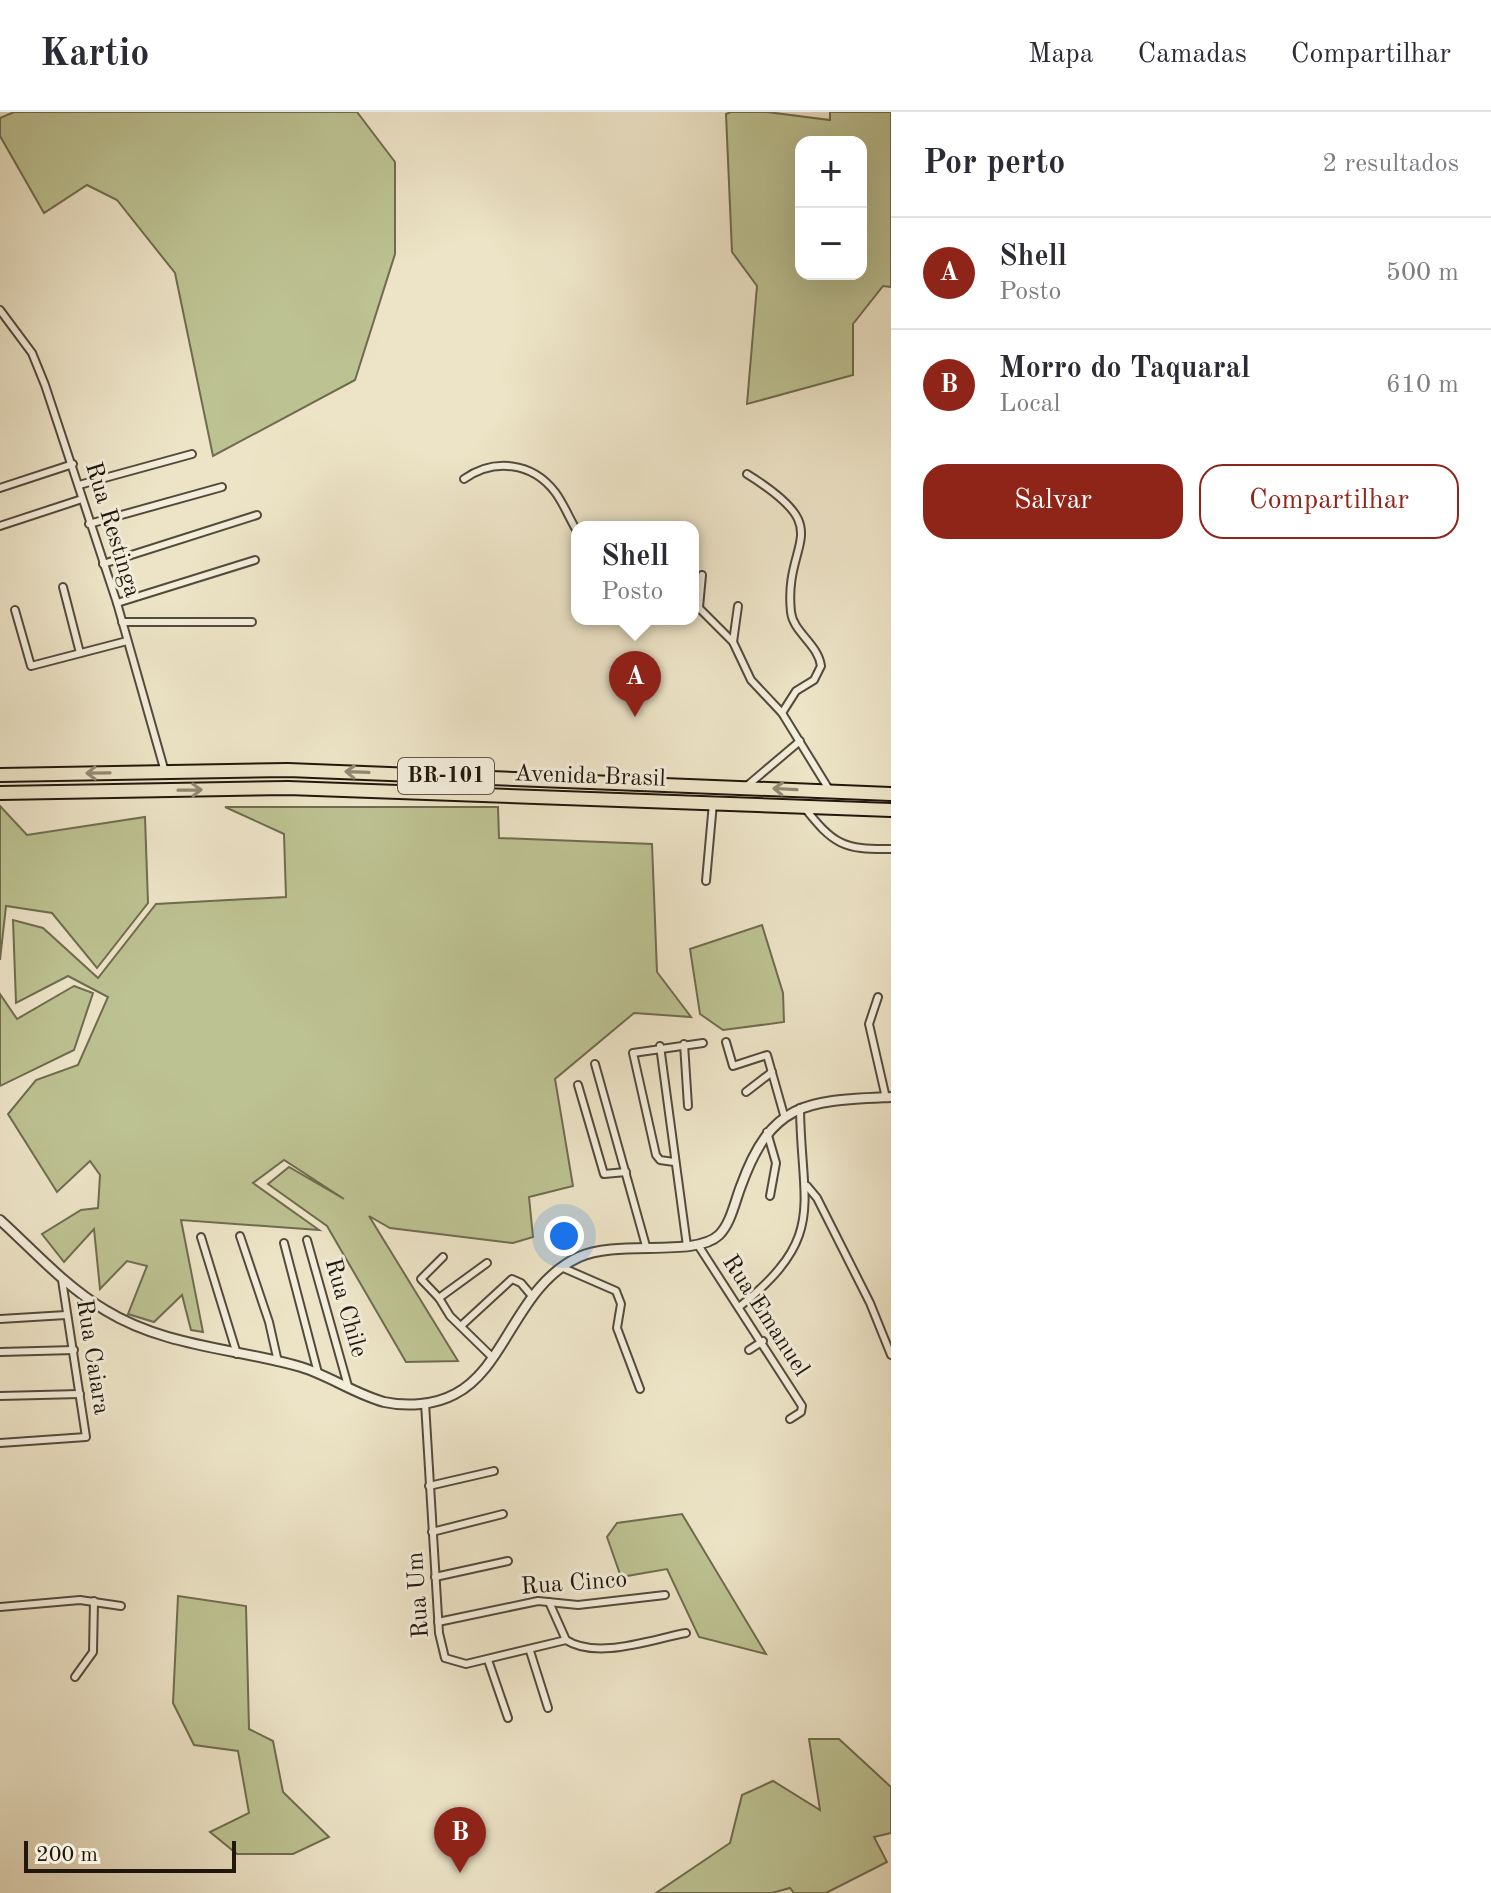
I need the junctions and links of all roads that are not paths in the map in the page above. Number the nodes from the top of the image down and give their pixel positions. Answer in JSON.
{"nodes":[{"id":1,"x":0,"y":310,"type":"edge"},
{"id":2,"x":192,"y":454,"type":"dead end"},
{"id":3,"x":73,"y":464,"type":"junction"},
{"id":4,"x":747,"y":474,"type":"dead end"},
{"id":5,"x":464,"y":479,"type":"dead end"},
{"id":6,"x":79,"y":485,"type":"junction"},
{"id":7,"x":222,"y":487,"type":"dead end"},
{"id":8,"x":0,"y":488,"type":"edge"},
{"id":9,"x":82,"y":499,"type":"junction"},
{"id":10,"x":257,"y":515,"type":"dead end"},
{"id":11,"x":571,"y":521,"type":"edge"},
{"id":12,"x":89,"y":524,"type":"junction"},
{"id":13,"x":0,"y":526,"type":"edge"},
{"id":14,"x":255,"y":560,"type":"dead end"},
{"id":15,"x":103,"y":564,"type":"junction"},
{"id":16,"x":702,"y":575,"type":"dead end"},
{"id":17,"x":63,"y":587,"type":"dead end"},
{"id":18,"x":699,"y":590,"type":"edge"},
{"id":19,"x":117,"y":603,"type":"junction"},
{"id":20,"x":738,"y":606,"type":"dead end"},
{"id":21,"x":699,"y":607,"type":"edge"},
{"id":22,"x":15,"y":610,"type":"dead end"},
{"id":23,"x":122,"y":622,"type":"junction"},
{"id":24,"x":252,"y":622,"type":"dead end"},
{"id":25,"x":127,"y":641,"type":"junction"},
{"id":26,"x":733,"y":642,"type":"junction"},
{"id":27,"x":80,"y":653,"type":"junction"},
{"id":28,"x":782,"y":713,"type":"junction"},
{"id":29,"x":800,"y":741,"type":"junction"},
{"id":30,"x":165,"y":772,"type":"junction"},
{"id":31,"x":0,"y":775,"type":"edge"},
{"id":32,"x":746,"y":787,"type":"junction"},
{"id":33,"x":830,"y":791,"type":"junction"},
{"id":34,"x":0,"y":793,"type":"edge"},
{"id":35,"x":891,"y":794,"type":"edge"},
{"id":36,"x":713,"y":803,"type":"junction"},
{"id":37,"x":803,"y":806,"type":"junction"},
{"id":38,"x":891,"y":810,"type":"edge"},
{"id":39,"x":891,"y":849,"type":"edge"},
{"id":40,"x":706,"y":881,"type":"dead end"},
{"id":41,"x":878,"y":997,"type":"dead end"},
{"id":42,"x":726,"y":1042,"type":"dead end"},
{"id":43,"x":703,"y":1043,"type":"dead end"},
{"id":44,"x":684,"y":1044,"type":"junction"},
{"id":45,"x":660,"y":1046,"type":"junction"},
{"id":46,"x":595,"y":1064,"type":"dead end"},
{"id":47,"x":772,"y":1072,"type":"junction"},
{"id":48,"x":578,"y":1085,"type":"dead end"},
{"id":49,"x":746,"y":1092,"type":"dead end"},
{"id":50,"x":888,"y":1098,"type":"edge"},
{"id":51,"x":688,"y":1106,"type":"dead end"},
{"id":52,"x":800,"y":1108,"type":"junction"},
{"id":53,"x":784,"y":1115,"type":"junction"},
{"id":54,"x":767,"y":1132,"type":"junction"},
{"id":55,"x":674,"y":1162,"type":"junction"},
{"id":56,"x":626,"y":1172,"type":"junction"},
{"id":57,"x":807,"y":1186,"type":"junction"},
{"id":58,"x":770,"y":1196,"type":"dead end"},
{"id":59,"x":0,"y":1220,"type":"edge"},
{"id":60,"x":240,"y":1236,"type":"dead end"},
{"id":61,"x":201,"y":1237,"type":"dead end"},
{"id":62,"x":307,"y":1240,"type":"dead end"},
{"id":63,"x":284,"y":1243,"type":"dead end"},
{"id":64,"x":698,"y":1245,"type":"junction"},
{"id":65,"x":646,"y":1246,"type":"junction"},
{"id":66,"x":687,"y":1246,"type":"junction"},
{"id":67,"x":443,"y":1257,"type":"dead end"},
{"id":68,"x":487,"y":1263,"type":"dead end"},
{"id":69,"x":561,"y":1267,"type":"junction"},
{"id":70,"x":62,"y":1280,"type":"junction"},
{"id":71,"x":532,"y":1296,"type":"junction"},
{"id":72,"x":439,"y":1298,"type":"junction"},
{"id":73,"x":739,"y":1307,"type":"junction"},
{"id":74,"x":66,"y":1315,"type":"junction"},
{"id":75,"x":0,"y":1319,"type":"edge"},
{"id":76,"x":462,"y":1325,"type":"junction"},
{"id":77,"x":763,"y":1341,"type":"junction"},
{"id":78,"x":74,"y":1350,"type":"junction"},
{"id":79,"x":749,"y":1350,"type":"dead end"},
{"id":80,"x":0,"y":1352,"type":"edge"},
{"id":81,"x":237,"y":1354,"type":"junction"},
{"id":82,"x":891,"y":1355,"type":"edge"},
{"id":83,"x":491,"y":1356,"type":"junction"},
{"id":84,"x":278,"y":1362,"type":"junction"},
{"id":85,"x":318,"y":1373,"type":"junction"},
{"id":86,"x":348,"y":1386,"type":"junction"},
{"id":87,"x":640,"y":1389,"type":"dead end"},
{"id":88,"x":80,"y":1394,"type":"junction"},
{"id":89,"x":0,"y":1396,"type":"edge"},
{"id":90,"x":425,"y":1403,"type":"junction"},
{"id":91,"x":790,"y":1419,"type":"dead end"},
{"id":92,"x":0,"y":1443,"type":"edge"},
{"id":93,"x":494,"y":1471,"type":"dead end"},
{"id":94,"x":429,"y":1486,"type":"junction"},
{"id":95,"x":503,"y":1514,"type":"dead end"},
{"id":96,"x":432,"y":1532,"type":"junction"},
{"id":97,"x":508,"y":1561,"type":"dead end"},
{"id":98,"x":435,"y":1577,"type":"junction"},
{"id":99,"x":665,"y":1595,"type":"dead end"},
{"id":100,"x":94,"y":1601,"type":"junction"},
{"id":101,"x":549,"y":1602,"type":"junction"},
{"id":102,"x":121,"y":1606,"type":"dead end"},
{"id":103,"x":0,"y":1607,"type":"edge"},
{"id":104,"x":438,"y":1622,"type":"junction"},
{"id":105,"x":686,"y":1633,"type":"dead end"},
{"id":106,"x":566,"y":1640,"type":"junction"},
{"id":107,"x":530,"y":1651,"type":"junction"},
{"id":108,"x":488,"y":1660,"type":"junction"},
{"id":109,"x":75,"y":1677,"type":"dead end"},
{"id":110,"x":548,"y":1708,"type":"dead end"},
{"id":111,"x":508,"y":1718,"type":"dead end"}],
"edges":[{"from":1,"to":3,"type":"street","name":"Rua Restinga"},
{"from":2,"to":6,"type":"street"},
{"from":3,"to":6,"type":"street","name":"Rua Restinga"},
{"from":3,"to":8,"type":"street"},
{"from":4,"to":28,"type":"street"},
{"from":5,"to":11,"type":"street"},
{"from":6,"to":9,"type":"street","name":"Rua Restinga"},
{"from":7,"to":12,"type":"street"},
{"from":9,"to":12,"type":"street","name":"Rua Restinga"},
{"from":9,"to":13,"type":"street"},
{"from":10,"to":15,"type":"street"},
{"from":12,"to":15,"type":"street","name":"Rua Restinga"},
{"from":14,"to":19,"type":"street"},
{"from":15,"to":19,"type":"street","name":"Rua Restinga"},
{"from":16,"to":18,"type":"street"},
{"from":17,"to":27,"type":"street"},
{"from":19,"to":23,"type":"street","name":"Rua Restinga"},
{"from":20,"to":26,"type":"street"},
{"from":21,"to":26,"type":"street"},
{"from":22,"to":27,"type":"street"},
{"from":23,"to":24,"type":"street"},
{"from":23,"to":25,"type":"street","name":"Rua Restinga"},
{"from":25,"to":27,"type":"street"},
{"from":25,"to":30,"type":"street","name":"Rua Restinga"},
{"from":26,"to":28,"type":"street"},
{"from":28,"to":29,"type":"street"},
{"from":29,"to":32,"type":"street"},
{"from":29,"to":33,"type":"street"},
{"from":30,"to":31,"type":"highway","name":"Avenida Brasil","number":"BR-101","one_way":true},
{"from":32,"to":30,"type":"highway","name":"Avenida Brasil","number":"BR-101","one_way":true},
{"from":33,"to":32,"type":"highway","name":"Avenida Brasil","number":"BR-101","one_way":true},
{"from":33,"to":35,"type":"highway","name":"Avenida Brasil","number":"BR-101"},
{"from":34,"to":36,"type":"highway","name":"Avenida Brasil","number":"BR-101","one_way":true},
{"from":36,"to":37,"type":"highway","name":"Avenida Brasil","number":"BR-101"},
{"from":36,"to":40,"type":"street"},
{"from":37,"to":38,"type":"highway","name":"Avenida Brasil","number":"BR-101"},
{"from":37,"to":39,"type":"street"},
{"from":41,"to":50,"type":"street"},
{"from":42,"to":47,"type":"street"},
{"from":43,"to":44,"type":"street"},
{"from":44,"to":45,"type":"street"},
{"from":44,"to":51,"type":"street"},
{"from":45,"to":55,"type":"street"},
{"from":45,"to":55,"type":"street"},
{"from":46,"to":56,"type":"street"},
{"from":47,"to":49,"type":"street"},
{"from":47,"to":53,"type":"street"},
{"from":48,"to":56,"type":"street"},
{"from":50,"to":52,"type":"street"},
{"from":52,"to":53,"type":"street"},
{"from":52,"to":57,"type":"street"},
{"from":53,"to":54,"type":"street"},
{"from":54,"to":58,"type":"street"},
{"from":54,"to":64,"type":"street"},
{"from":55,"to":66,"type":"street"},
{"from":56,"to":65,"type":"street"},
{"from":57,"to":73,"type":"street"},
{"from":57,"to":82,"type":"street"},
{"from":59,"to":70,"type":"street"},
{"from":60,"to":84,"type":"street"},
{"from":61,"to":81,"type":"street"},
{"from":62,"to":86,"type":"street","name":"Rua Chile"},
{"from":63,"to":85,"type":"street"},
{"from":64,"to":66,"type":"street"},
{"from":64,"to":73,"type":"street","name":"Rua Emanuel"},
{"from":65,"to":66,"type":"street"},
{"from":65,"to":69,"type":"street"},
{"from":67,"to":72,"type":"street"},
{"from":68,"to":72,"type":"street"},
{"from":69,"to":71,"type":"street"},
{"from":69,"to":87,"type":"street"},
{"from":70,"to":74,"type":"street","name":"Rua Caiara"},
{"from":70,"to":81,"type":"street"},
{"from":71,"to":76,"type":"street"},
{"from":71,"to":83,"type":"street"},
{"from":72,"to":76,"type":"street"},
{"from":73,"to":77,"type":"street","name":"Rua Emanuel"},
{"from":74,"to":75,"type":"street"},
{"from":74,"to":78,"type":"street","name":"Rua Caiara"},
{"from":76,"to":83,"type":"street"},
{"from":77,"to":79,"type":"street"},
{"from":77,"to":91,"type":"street","name":"Rua Emanuel"},
{"from":78,"to":80,"type":"street"},
{"from":78,"to":88,"type":"street","name":"Rua Caiara"},
{"from":81,"to":84,"type":"street"},
{"from":83,"to":90,"type":"street"},
{"from":84,"to":85,"type":"street"},
{"from":85,"to":86,"type":"street"},
{"from":86,"to":90,"type":"street"},
{"from":88,"to":89,"type":"street"},
{"from":88,"to":92,"type":"street","name":"Rua Caiara"},
{"from":90,"to":94,"type":"street","name":"Rua Um"},
{"from":93,"to":94,"type":"street"},
{"from":94,"to":96,"type":"street","name":"Rua Um"},
{"from":95,"to":96,"type":"street"},
{"from":96,"to":98,"type":"street","name":"Rua Um"},
{"from":97,"to":98,"type":"street"},
{"from":98,"to":104,"type":"street","name":"Rua Um"},
{"from":99,"to":101,"type":"street","name":"Rua Cinco"},
{"from":100,"to":102,"type":"street"},
{"from":100,"to":103,"type":"street"},
{"from":100,"to":109,"type":"street"},
{"from":101,"to":104,"type":"street","name":"Rua Cinco"},
{"from":101,"to":106,"type":"street"},
{"from":104,"to":108,"type":"street","name":"Rua Um"},
{"from":105,"to":106,"type":"street"},
{"from":106,"to":107,"type":"street","name":"Rua Um"},
{"from":107,"to":108,"type":"street","name":"Rua Um"},
{"from":107,"to":110,"type":"street"},
{"from":108,"to":111,"type":"street"}]}
